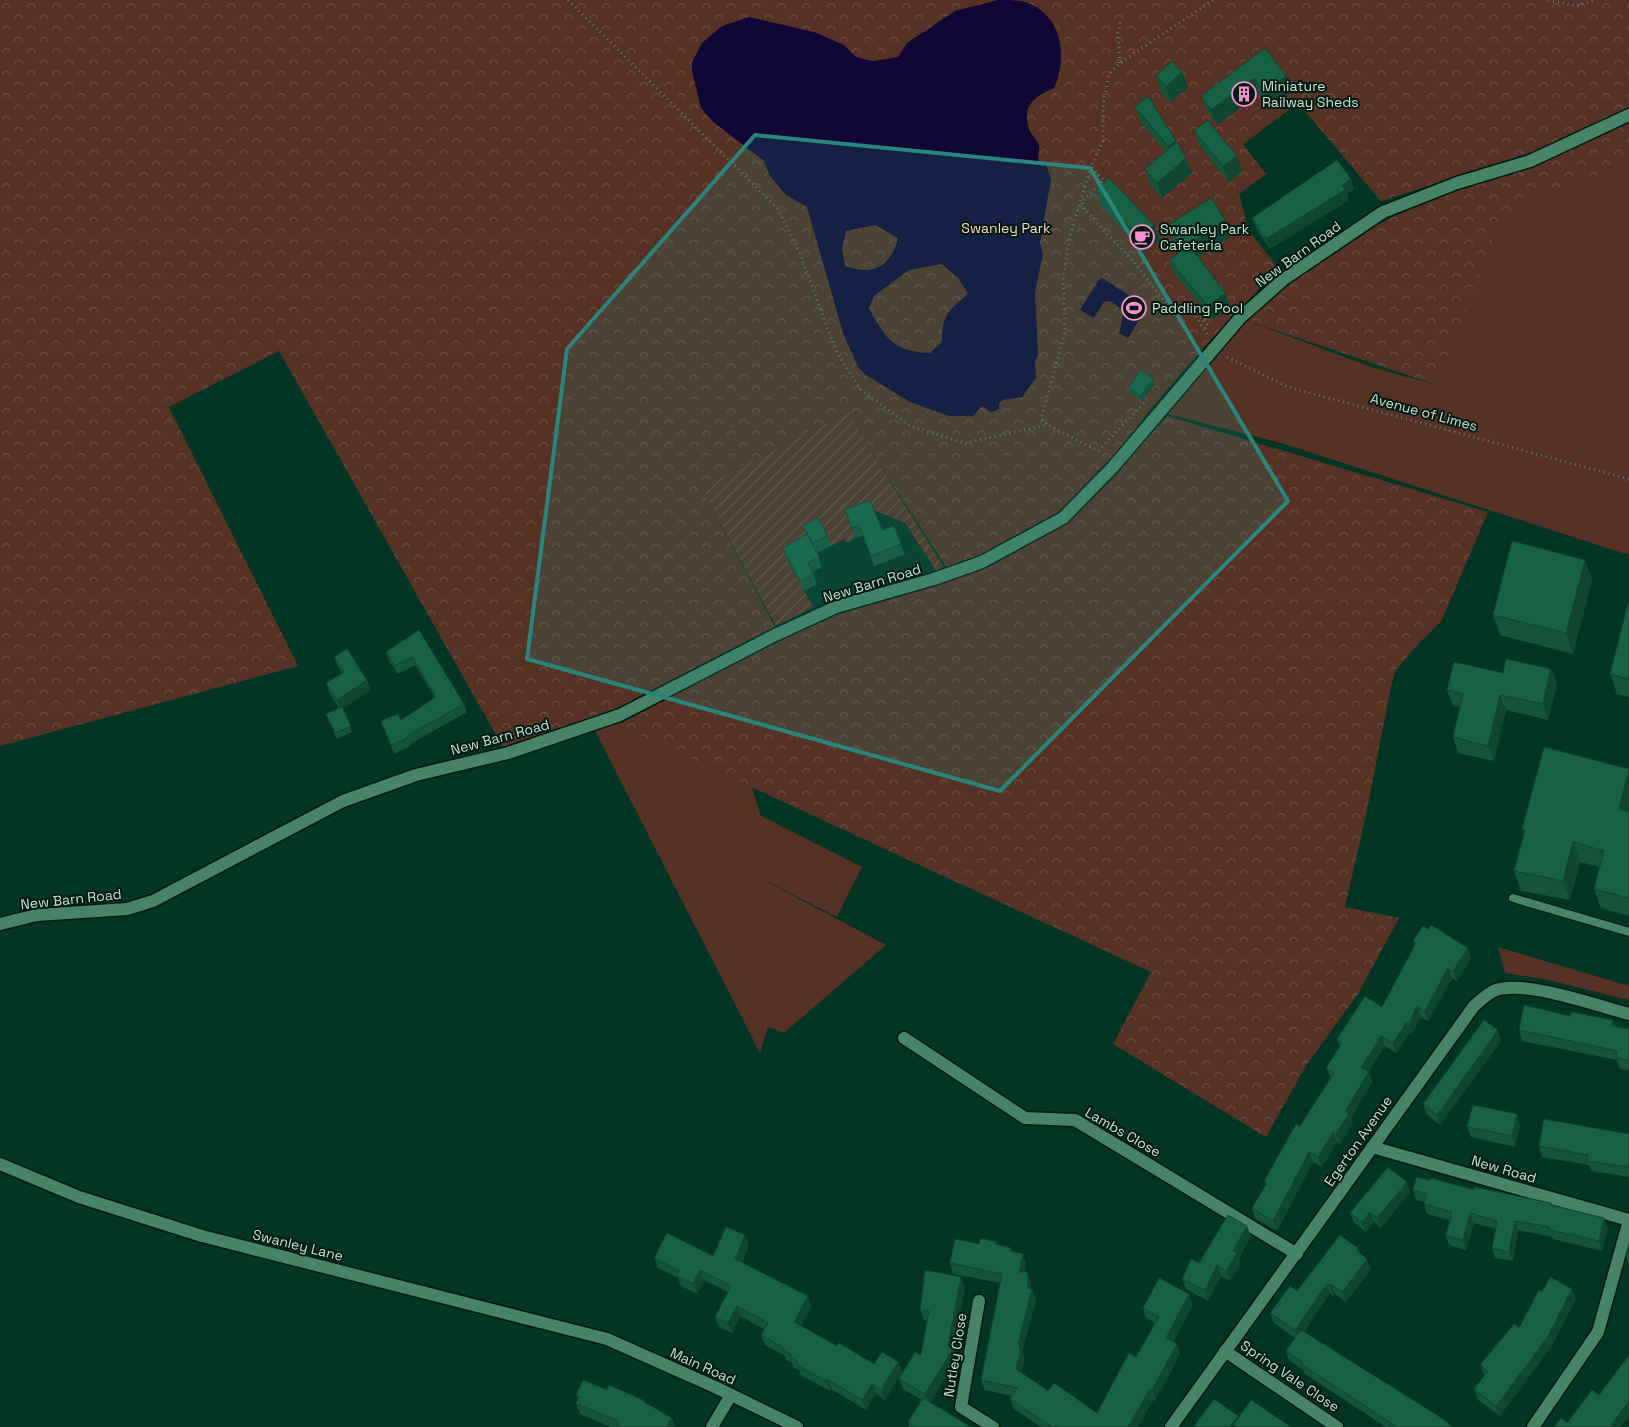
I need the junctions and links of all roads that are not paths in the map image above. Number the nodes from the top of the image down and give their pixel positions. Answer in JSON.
{"nodes":[{"id":1,"x":1629,"y":116,"type":"edge"},
{"id":2,"x":1513,"y":898,"type":"dead end"},
{"id":3,"x":0,"y":924,"type":"edge"},
{"id":4,"x":1629,"y":932,"type":"edge"},
{"id":5,"x":1629,"y":1014,"type":"edge"},
{"id":6,"x":904,"y":1038,"type":"dead end"},
{"id":7,"x":1372,"y":1147,"type":"junction"},
{"id":8,"x":0,"y":1164,"type":"edge"},
{"id":9,"x":1629,"y":1220,"type":"edge"},
{"id":10,"x":1297,"y":1254,"type":"junction"},
{"id":11,"x":979,"y":1301,"type":"dead end"},
{"id":12,"x":595,"y":1335,"type":"joint"},
{"id":13,"x":1225,"y":1351,"type":"junction"},
{"id":14,"x":731,"y":1395,"type":"junction"},
{"id":15,"x":712,"y":1427,"type":"edge"},
{"id":16,"x":797,"y":1427,"type":"edge"},
{"id":17,"x":993,"y":1427,"type":"edge"},
{"id":18,"x":1171,"y":1427,"type":"edge"},
{"id":19,"x":1337,"y":1427,"type":"edge"},
{"id":20,"x":1533,"y":1427,"type":"edge"}],
"edges":[{"from":1,"to":3,"type":"street","name":"New Barn Road"},
{"from":2,"to":4,"type":"lane"},
{"from":5,"to":7,"type":"street","name":"Egerton Avenue"},
{"from":6,"to":10,"type":"street","name":"Lambs Close"},
{"from":7,"to":9,"type":"street","name":"New Road"},
{"from":7,"to":10,"type":"street","name":"Egerton Avenue"},
{"from":8,"to":12,"type":"street","name":"Swanley Lane"},
{"from":9,"to":20,"type":"street"},
{"from":10,"to":13,"type":"street","name":"Egerton Avenue"},
{"from":11,"to":17,"type":"street","name":"Nutley Close"},
{"from":12,"to":14,"type":"street","name":"Main Road"},
{"from":13,"to":18,"type":"street","name":"Egerton Avenue"},
{"from":13,"to":19,"type":"street","name":"Spring Vale Close"},
{"from":14,"to":15,"type":"street"},
{"from":14,"to":16,"type":"street","name":"Main Road"}]}
